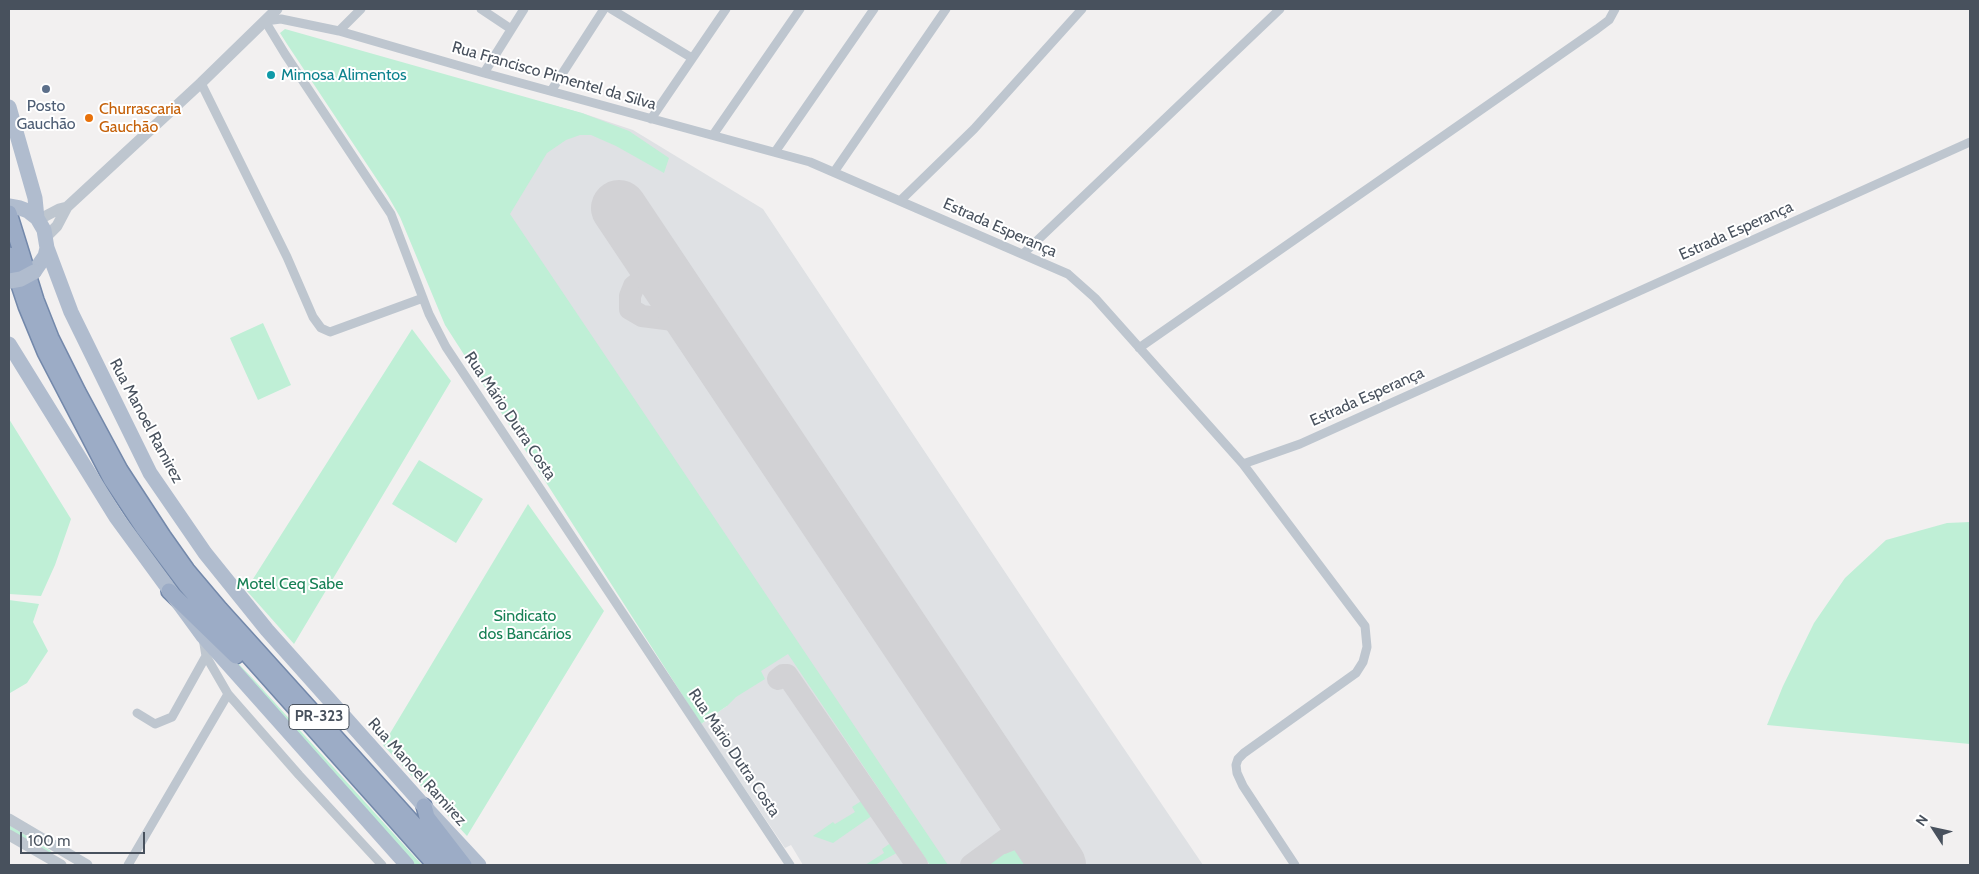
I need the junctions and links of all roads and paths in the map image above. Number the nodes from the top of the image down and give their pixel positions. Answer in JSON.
{"nodes":[{"id":1,"x":276,"y":9,"type":"edge"},
{"id":2,"x":361,"y":9,"type":"edge"},
{"id":3,"x":481,"y":9,"type":"edge"},
{"id":4,"x":524,"y":9,"type":"edge"},
{"id":5,"x":604,"y":9,"type":"edge"},
{"id":6,"x":611,"y":9,"type":"edge"},
{"id":7,"x":726,"y":9,"type":"edge"},
{"id":8,"x":800,"y":9,"type":"edge"},
{"id":9,"x":874,"y":9,"type":"edge"},
{"id":10,"x":946,"y":9,"type":"edge"},
{"id":11,"x":1082,"y":9,"type":"edge"},
{"id":12,"x":1280,"y":9,"type":"edge"},
{"id":13,"x":1615,"y":9,"type":"edge"},
{"id":14,"x":265,"y":21,"type":"junction"},
{"id":15,"x":511,"y":29,"type":"junction"},
{"id":16,"x":339,"y":31,"type":"junction"},
{"id":17,"x":692,"y":58,"type":"junction"},
{"id":18,"x":484,"y":73,"type":"junction"},
{"id":19,"x":201,"y":83,"type":"junction"},
{"id":20,"x":551,"y":91,"type":"junction"},
{"id":21,"x":9,"y":107,"type":"edge"},
{"id":22,"x":651,"y":119,"type":"junction"},
{"id":23,"x":713,"y":136,"type":"junction"},
{"id":24,"x":1970,"y":142,"type":"edge"},
{"id":25,"x":775,"y":152,"type":"junction"},
{"id":26,"x":834,"y":172,"type":"junction"},
{"id":27,"x":901,"y":200,"type":"junction"},
{"id":28,"x":67,"y":207,"type":"junction"},
{"id":29,"x":10,"y":209,"type":"edge"},
{"id":30,"x":38,"y":219,"type":"junction"},
{"id":31,"x":46,"y":242,"type":"junction"},
{"id":32,"x":1023,"y":254,"type":"junction"},
{"id":33,"x":9,"y":255,"type":"edge"},
{"id":34,"x":9,"y":281,"type":"edge"},
{"id":35,"x":423,"y":298,"type":"junction"},
{"id":36,"x":9,"y":344,"type":"edge"},
{"id":37,"x":1139,"y":348,"type":"junction"},
{"id":38,"x":1243,"y":464,"type":"junction"},
{"id":39,"x":169,"y":591,"type":"junction"},
{"id":40,"x":203,"y":636,"type":"junction"},
{"id":41,"x":206,"y":656,"type":"junction"},
{"id":42,"x":268,"y":680,"type":"junction"},
{"id":43,"x":228,"y":694,"type":"junction"},
{"id":44,"x":138,"y":713,"type":"dead end"},
{"id":45,"x":424,"y":806,"type":"junction"},
{"id":46,"x":9,"y":819,"type":"edge"},
{"id":47,"x":9,"y":835,"type":"edge"},
{"id":48,"x":57,"y":848,"type":"junction"},
{"id":49,"x":54,"y":863,"type":"edge"},
{"id":50,"x":87,"y":865,"type":"edge"},
{"id":51,"x":128,"y":865,"type":"edge"},
{"id":52,"x":382,"y":865,"type":"edge"},
{"id":53,"x":407,"y":865,"type":"edge"},
{"id":54,"x":435,"y":865,"type":"edge"},
{"id":55,"x":450,"y":865,"type":"edge"},
{"id":56,"x":464,"y":865,"type":"edge"},
{"id":57,"x":479,"y":865,"type":"edge"},
{"id":58,"x":790,"y":865,"type":"edge"},
{"id":59,"x":1295,"y":865,"type":"edge"}],
"edges":[{"from":1,"to":14,"type":"street"},
{"from":2,"to":16,"type":"street"},
{"from":3,"to":15,"type":"street"},
{"from":4,"to":15,"type":"street"},
{"from":5,"to":20,"type":"street"},
{"from":6,"to":17,"type":"street"},
{"from":7,"to":17,"type":"street"},
{"from":8,"to":23,"type":"street"},
{"from":9,"to":25,"type":"street"},
{"from":10,"to":26,"type":"street"},
{"from":11,"to":27,"type":"street"},
{"from":12,"to":32,"type":"street"},
{"from":13,"to":37,"type":"street"},
{"from":14,"to":16,"type":"street","name":"Rua Francisco Pimentel da Silva"},
{"from":14,"to":19,"type":"street"},
{"from":14,"to":35,"type":"street","name":"Rua Mário Dutra Costa"},
{"from":15,"to":18,"type":"street"},
{"from":16,"to":18,"type":"street","name":"Rua Francisco Pimentel da Silva"},
{"from":17,"to":22,"type":"street"},
{"from":18,"to":20,"type":"street","name":"Rua Francisco Pimentel da Silva"},
{"from":19,"to":28,"type":"street"},
{"from":19,"to":35,"type":"street"},
{"from":20,"to":22,"type":"street","name":"Rua Francisco Pimentel da Silva"},
{"from":21,"to":30,"type":"main road","name":"Rua Manoel Ramirez"},
{"from":22,"to":23,"type":"street","name":"Rua Francisco Pimentel da Silva"},
{"from":23,"to":25,"type":"street","name":"Rua Francisco Pimentel da Silva"},
{"from":24,"to":38,"type":"street","name":"Estrada Esperança"},
{"from":25,"to":26,"type":"street","name":"Rua Francisco Pimentel da Silva"},
{"from":26,"to":27,"type":"street","name":"Estrada Esperança"},
{"from":27,"to":32,"type":"street","name":"Estrada Esperança"},
{"from":28,"to":30,"type":"street"},
{"from":28,"to":31,"type":"street"},
{"from":29,"to":30,"type":"main road"},
{"from":29,"to":55,"type":"highway","number":"PR-323"},
{"from":30,"to":31,"type":"main road","name":"Rua Manoel Ramirez"},
{"from":31,"to":34,"type":"main road","bridge":true},
{"from":31,"to":45,"type":"main road","name":"Rua Manoel Ramirez"},
{"from":32,"to":37,"type":"street","name":"Estrada Esperança"},
{"from":33,"to":42,"type":"highway","number":"PR-323"},
{"from":35,"to":58,"type":"street","name":"Rua Mário Dutra Costa"},
{"from":36,"to":39,"type":"main road"},
{"from":37,"to":38,"type":"street","name":"Estrada Esperança"},
{"from":38,"to":59,"type":"street"},
{"from":39,"to":40,"type":"main road"},
{"from":39,"to":42,"type":"highway"},
{"from":40,"to":41,"type":"street"},
{"from":40,"to":53,"type":"main road"},
{"from":41,"to":43,"type":"street"},
{"from":41,"to":44,"type":"street"},
{"from":42,"to":54,"type":"highway","number":"PR-323"},
{"from":43,"to":51,"type":"street"},
{"from":43,"to":52,"type":"street"},
{"from":45,"to":56,"type":"highway"},
{"from":45,"to":57,"type":"main road","name":"Rua Manoel Ramirez"},
{"from":46,"to":48,"type":"street"},
{"from":47,"to":49,"type":"street"},
{"from":48,"to":49,"type":"street"},
{"from":48,"to":50,"type":"street"}]}
